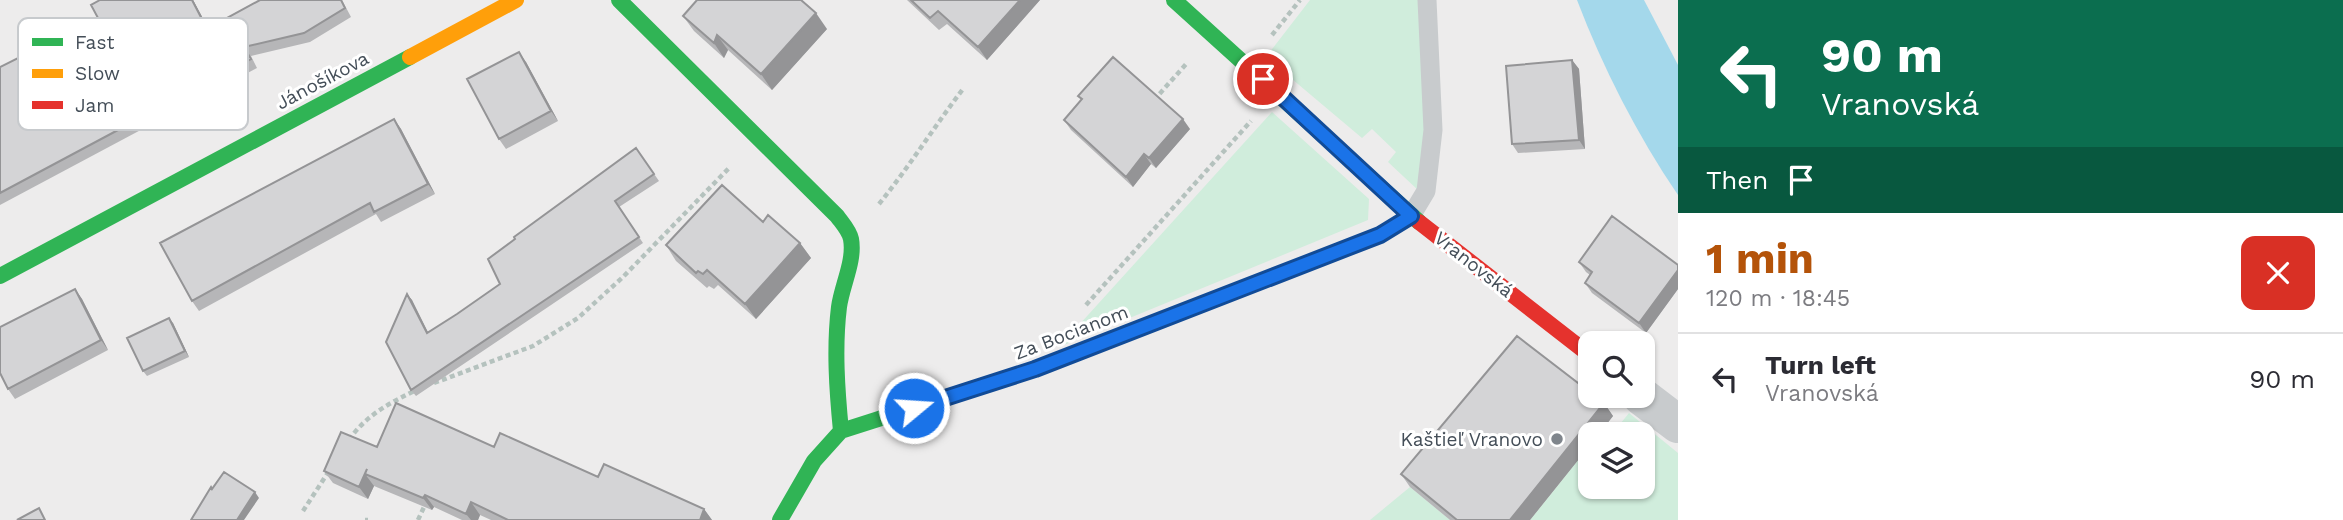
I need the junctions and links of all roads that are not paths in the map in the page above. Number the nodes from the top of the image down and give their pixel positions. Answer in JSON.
{"nodes":[{"id":1,"x":516,"y":0,"type":"edge"},
{"id":2,"x":619,"y":0,"type":"edge"},
{"id":3,"x":1174,"y":0,"type":"edge"},
{"id":4,"x":1427,"y":0,"type":"edge"},
{"id":5,"x":1411,"y":216,"type":"junction"},
{"id":6,"x":0,"y":276,"type":"edge"},
{"id":7,"x":1578,"y":346,"type":"edge"},
{"id":8,"x":1655,"y":407,"type":"edge"},
{"id":9,"x":1678,"y":424,"type":"edge"},
{"id":10,"x":841,"y":431,"type":"junction"},
{"id":11,"x":780,"y":520,"type":"edge"}],
"edges":[{"from":1,"to":6,"type":"street","name":"Jánošíkova"},
{"from":2,"to":10,"type":"street"},
{"from":3,"to":5,"type":"street","name":"Vranovská"},
{"from":4,"to":5,"type":"lane"},
{"from":5,"to":7,"type":"street","name":"Vranovská"},
{"from":5,"to":10,"type":"street","name":"Za Bocianom"},
{"from":8,"to":9,"type":"street"},
{"from":10,"to":11,"type":"street","name":"Za Bocianom"}]}
